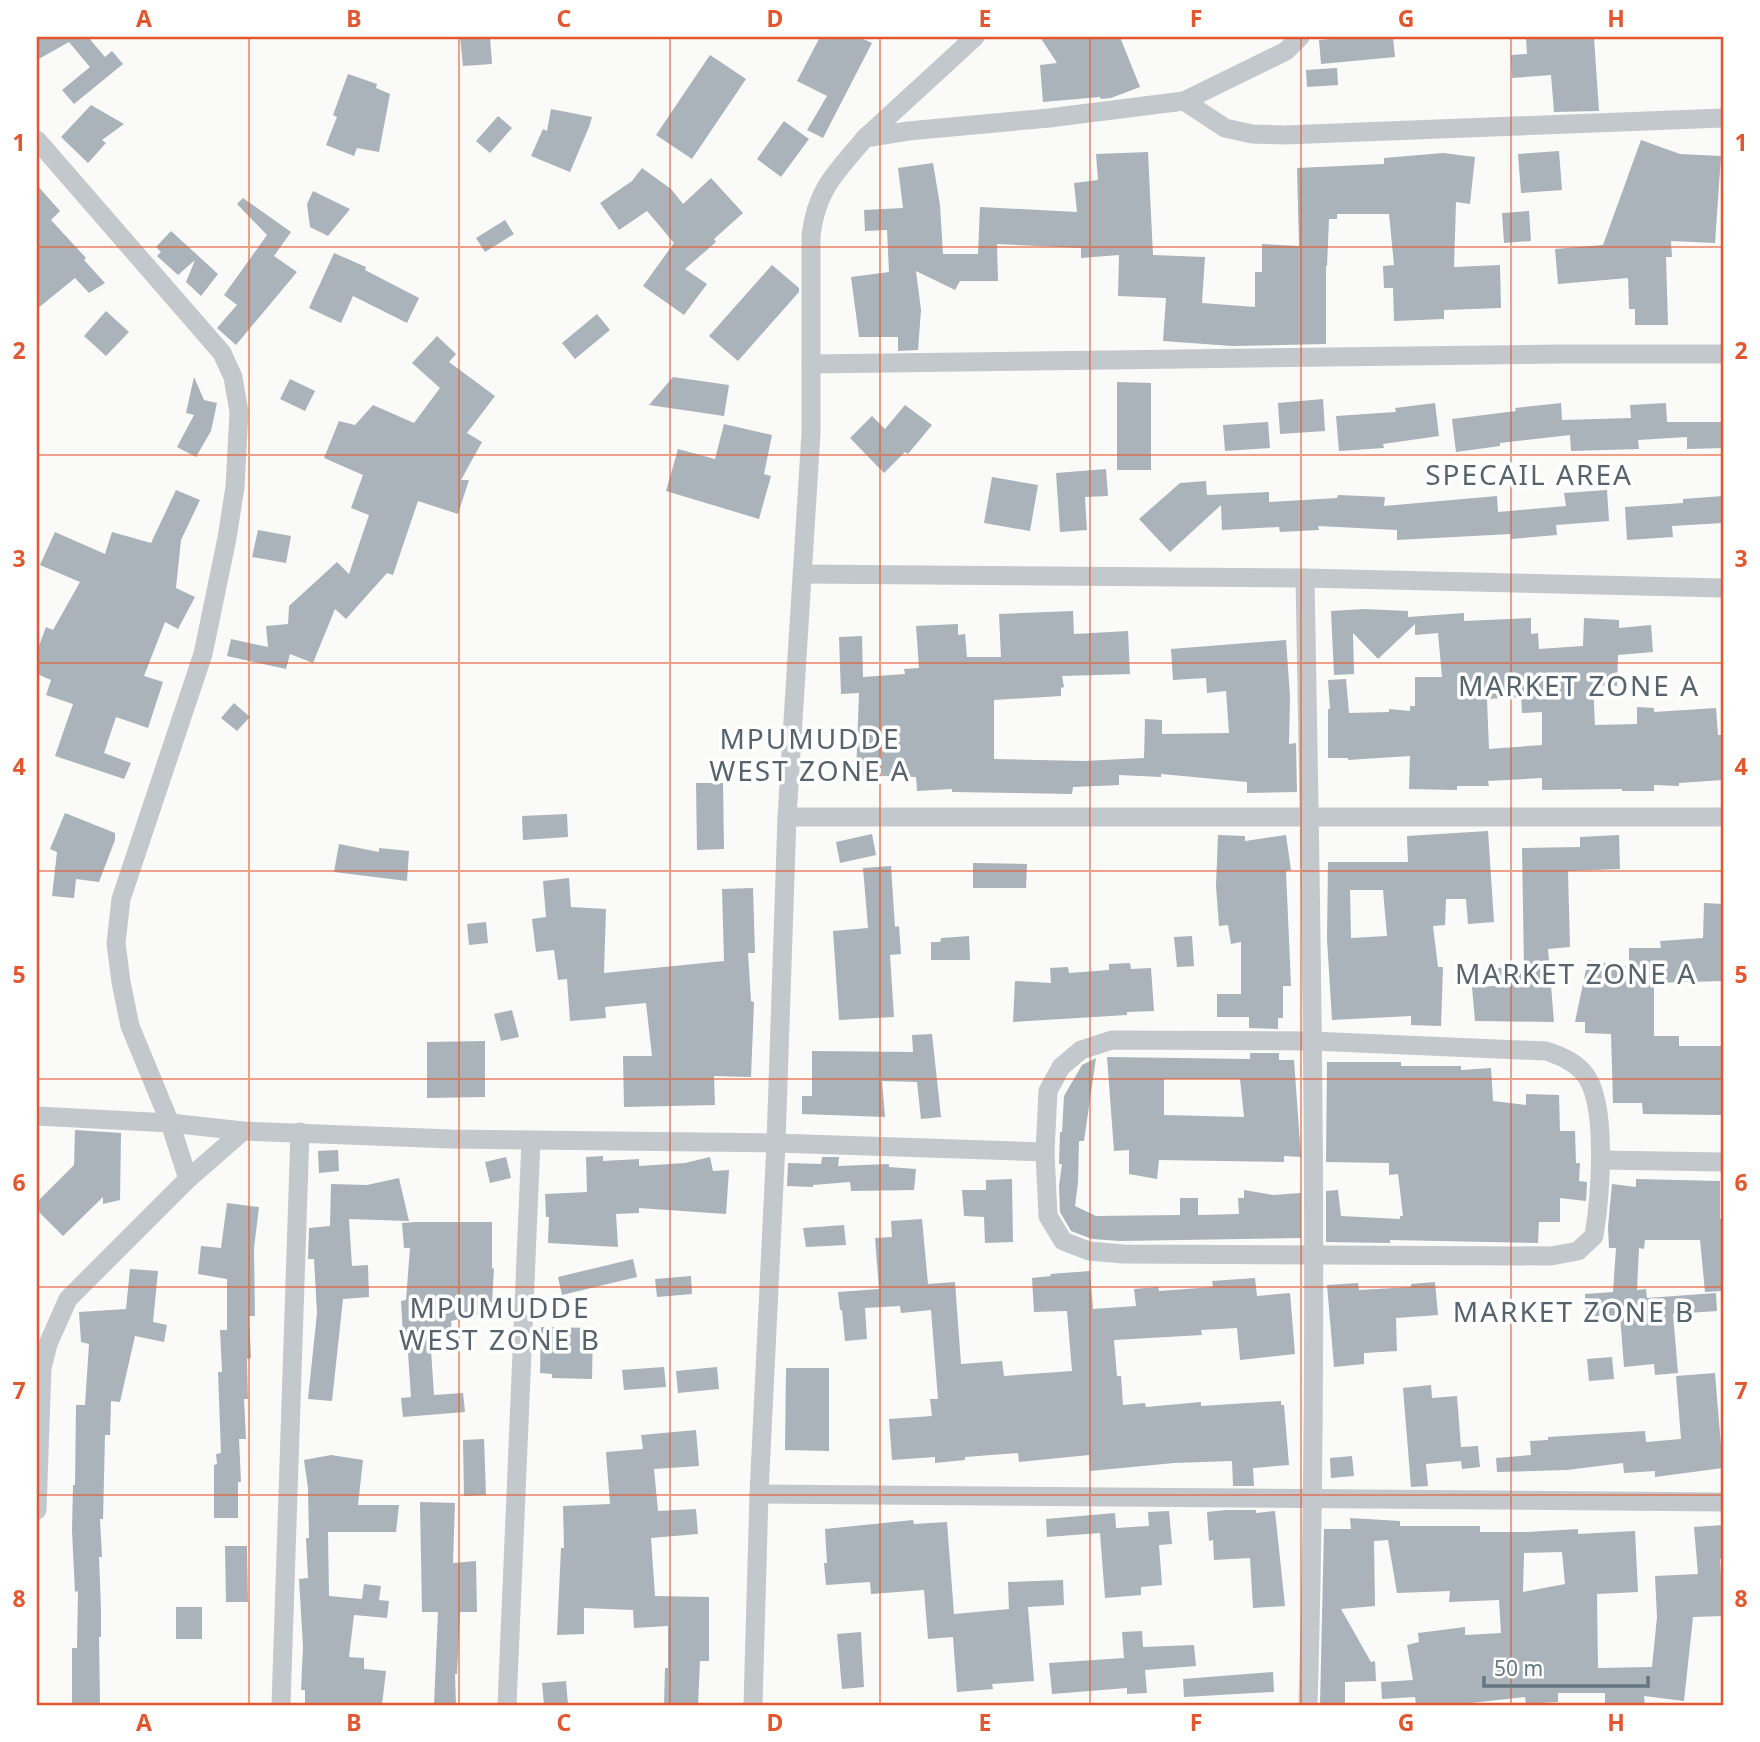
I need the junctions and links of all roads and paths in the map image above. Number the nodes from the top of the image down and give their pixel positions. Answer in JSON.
{"nodes":[{"id":1,"x":975,"y":37,"type":"edge"},
{"id":2,"x":1300,"y":37,"type":"edge"},
{"id":3,"x":1185,"y":101,"type":"junction"},
{"id":4,"x":1723,"y":118,"type":"edge"},
{"id":5,"x":865,"y":138,"type":"junction"},
{"id":6,"x":37,"y":140,"type":"edge"},
{"id":7,"x":1723,"y":354,"type":"edge"},
{"id":8,"x":811,"y":364,"type":"junction"},
{"id":9,"x":803,"y":574,"type":"junction"},
{"id":10,"x":1305,"y":578,"type":"junction"},
{"id":11,"x":1723,"y":588,"type":"edge"},
{"id":12,"x":1310,"y":816,"type":"junction"},
{"id":13,"x":787,"y":817,"type":"junction"},
{"id":14,"x":1723,"y":817,"type":"edge"},
{"id":15,"x":1312,"y":1041,"type":"junction"},
{"id":16,"x":37,"y":1116,"type":"edge"},
{"id":17,"x":170,"y":1123,"type":"junction"},
{"id":18,"x":243,"y":1131,"type":"junction"},
{"id":19,"x":300,"y":1132,"type":"junction"},
{"id":20,"x":531,"y":1141,"type":"junction"},
{"id":21,"x":776,"y":1143,"type":"junction"},
{"id":22,"x":1045,"y":1152,"type":"junction"},
{"id":23,"x":1601,"y":1160,"type":"junction"},
{"id":24,"x":1723,"y":1162,"type":"edge"},
{"id":25,"x":188,"y":1179,"type":"junction"},
{"id":26,"x":1314,"y":1254,"type":"junction"},
{"id":27,"x":759,"y":1494,"type":"junction"},
{"id":28,"x":1314,"y":1499,"type":"junction"},
{"id":29,"x":1723,"y":1502,"type":"edge"},
{"id":30,"x":37,"y":1510,"type":"edge"},
{"id":31,"x":281,"y":1705,"type":"edge"},
{"id":32,"x":507,"y":1705,"type":"edge"},
{"id":33,"x":753,"y":1705,"type":"edge"},
{"id":34,"x":1308,"y":1705,"type":"edge"}],
"edges":[{"from":1,"to":5,"type":"street"},
{"from":2,"to":3,"type":"street"},
{"from":3,"to":4,"type":"street"},
{"from":3,"to":5,"type":"street"},
{"from":5,"to":8,"type":"street"},
{"from":6,"to":17,"type":"street"},
{"from":7,"to":8,"type":"street"},
{"from":8,"to":9,"type":"street"},
{"from":9,"to":10,"type":"street"},
{"from":9,"to":13,"type":"street"},
{"from":10,"to":11,"type":"street"},
{"from":10,"to":12,"type":"street"},
{"from":12,"to":13,"type":"street"},
{"from":12,"to":14,"type":"street"},
{"from":12,"to":15,"type":"street"},
{"from":13,"to":21,"type":"street"},
{"from":15,"to":22,"type":"street"},
{"from":15,"to":23,"type":"street"},
{"from":15,"to":26,"type":"street"},
{"from":16,"to":17,"type":"street"},
{"from":17,"to":18,"type":"street"},
{"from":17,"to":25,"type":"street"},
{"from":18,"to":19,"type":"street"},
{"from":18,"to":25,"type":"street"},
{"from":19,"to":20,"type":"street"},
{"from":19,"to":31,"type":"street"},
{"from":20,"to":21,"type":"street"},
{"from":20,"to":32,"type":"street"},
{"from":21,"to":22,"type":"street"},
{"from":21,"to":27,"type":"street"},
{"from":22,"to":26,"type":"street"},
{"from":23,"to":24,"type":"street"},
{"from":23,"to":26,"type":"street"},
{"from":25,"to":30,"type":"street"},
{"from":26,"to":28,"type":"street"},
{"from":27,"to":28,"type":"street"},
{"from":27,"to":33,"type":"street"},
{"from":28,"to":29,"type":"street"},
{"from":28,"to":34,"type":"street"}]}
